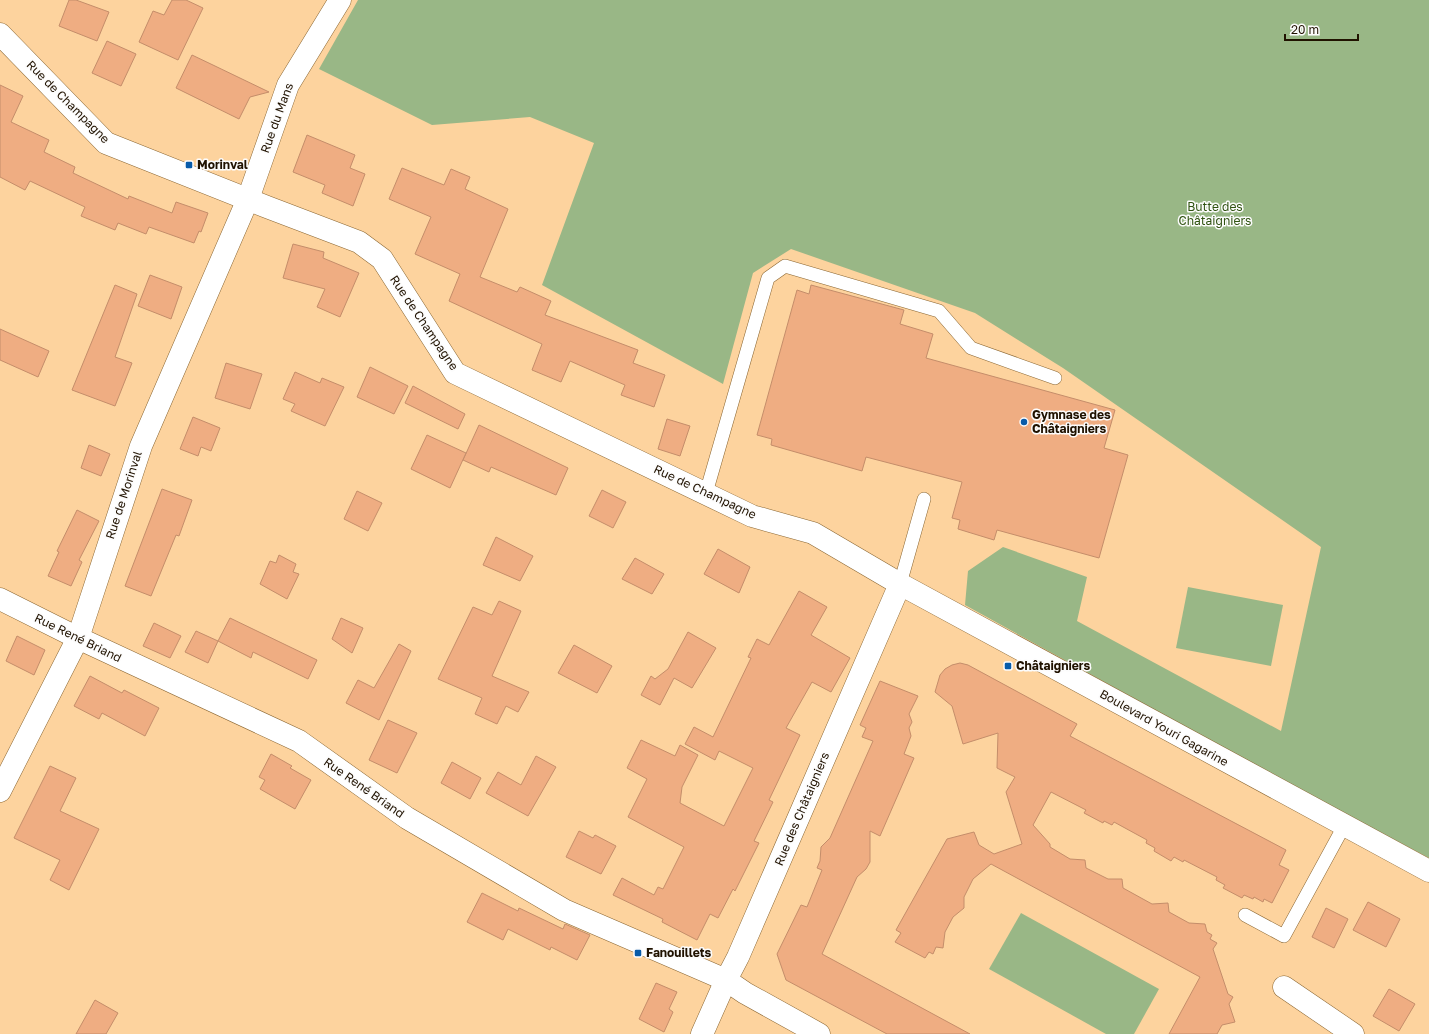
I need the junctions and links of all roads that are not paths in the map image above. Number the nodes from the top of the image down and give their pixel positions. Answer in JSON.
{"nodes":[{"id":1,"x":340,"y":0,"type":"edge"},
{"id":2,"x":0,"y":34,"type":"edge"},
{"id":3,"x":248,"y":199,"type":"junction"},
{"id":4,"x":1055,"y":378,"type":"dead end"},
{"id":5,"x":706,"y":493,"type":"junction"},
{"id":6,"x":924,"y":499,"type":"dead end"},
{"id":7,"x":900,"y":584,"type":"junction"},
{"id":8,"x":0,"y":599,"type":"edge"},
{"id":9,"x":78,"y":638,"type":"junction"},
{"id":10,"x":0,"y":791,"type":"edge"},
{"id":11,"x":1344,"y":826,"type":"junction"},
{"id":12,"x":1429,"y":871,"type":"edge"},
{"id":13,"x":1245,"y":915,"type":"dead end"},
{"id":14,"x":726,"y":980,"type":"junction"},
{"id":15,"x":1284,"y":987,"type":"dead end"},
{"id":16,"x":702,"y":1034,"type":"edge"},
{"id":17,"x":819,"y":1034,"type":"edge"},
{"id":18,"x":1353,"y":1034,"type":"edge"}],
"edges":[{"from":1,"to":3,"type":"street","name":"Rue du Mans"},
{"from":2,"to":3,"type":"street","name":"Rue de Champagne"},
{"from":3,"to":5,"type":"street","name":"Rue de Champagne"},
{"from":3,"to":9,"type":"street","name":"Rue de Morinval"},
{"from":4,"to":5,"type":"lane"},
{"from":5,"to":7,"type":"street","name":"Rue de Champagne"},
{"from":6,"to":7,"type":"lane"},
{"from":7,"to":11,"type":"street","name":"Boulevard Youri Gagarine"},
{"from":7,"to":14,"type":"street","name":"Rue des Châtaigniers"},
{"from":8,"to":9,"type":"street","name":"Rue René Briand"},
{"from":9,"to":10,"type":"street","name":"Rue de Morinval"},
{"from":9,"to":14,"type":"street","name":"Rue René Briand"},
{"from":11,"to":12,"type":"street","name":"Boulevard Youri Gagarine"},
{"from":11,"to":13,"type":"lane"},
{"from":14,"to":16,"type":"street","name":"Rue des Châtaigniers"},
{"from":14,"to":17,"type":"street","name":"Rue René Briand"},
{"from":15,"to":18,"type":"street"}]}
